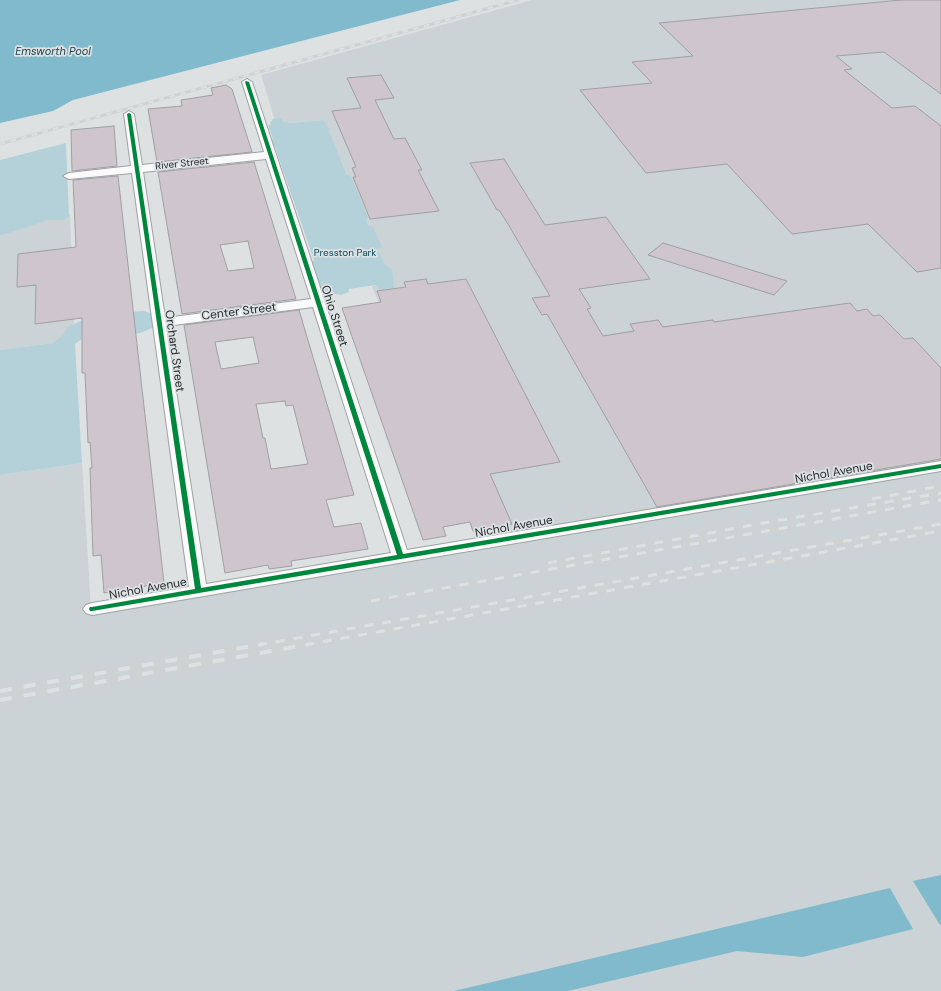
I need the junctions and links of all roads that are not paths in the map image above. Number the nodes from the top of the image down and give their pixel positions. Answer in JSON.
{"nodes":[{"id":1,"x":247,"y":82,"type":"dead end"},
{"id":2,"x":129,"y":114,"type":"dead end"},
{"id":3,"x":271,"y":154,"type":"junction"},
{"id":4,"x":138,"y":169,"type":"junction"},
{"id":5,"x":68,"y":176,"type":"dead end"},
{"id":6,"x":318,"y":302,"type":"junction"},
{"id":7,"x":159,"y":322,"type":"junction"},
{"id":8,"x":941,"y":466,"type":"edge"},
{"id":9,"x":401,"y":557,"type":"junction"},
{"id":10,"x":198,"y":591,"type":"junction"},
{"id":11,"x":92,"y":609,"type":"dead end"}],
"edges":[{"from":1,"to":3,"type":"street","name":"Ohio Street"},
{"from":2,"to":4,"type":"street","name":"Orchard Street"},
{"from":3,"to":4,"type":"street","name":"River Street"},
{"from":3,"to":6,"type":"street","name":"Ohio Street"},
{"from":4,"to":5,"type":"street","name":"River Street"},
{"from":4,"to":7,"type":"street","name":"Orchard Street"},
{"from":6,"to":7,"type":"street","name":"Center Street"},
{"from":6,"to":9,"type":"street","name":"Ohio Street"},
{"from":7,"to":10,"type":"street","name":"Orchard Street"},
{"from":8,"to":9,"type":"street","name":"Nichol Avenue"},
{"from":9,"to":10,"type":"street","name":"Nichol Avenue"},
{"from":10,"to":11,"type":"street","name":"Nichol Avenue"}]}
